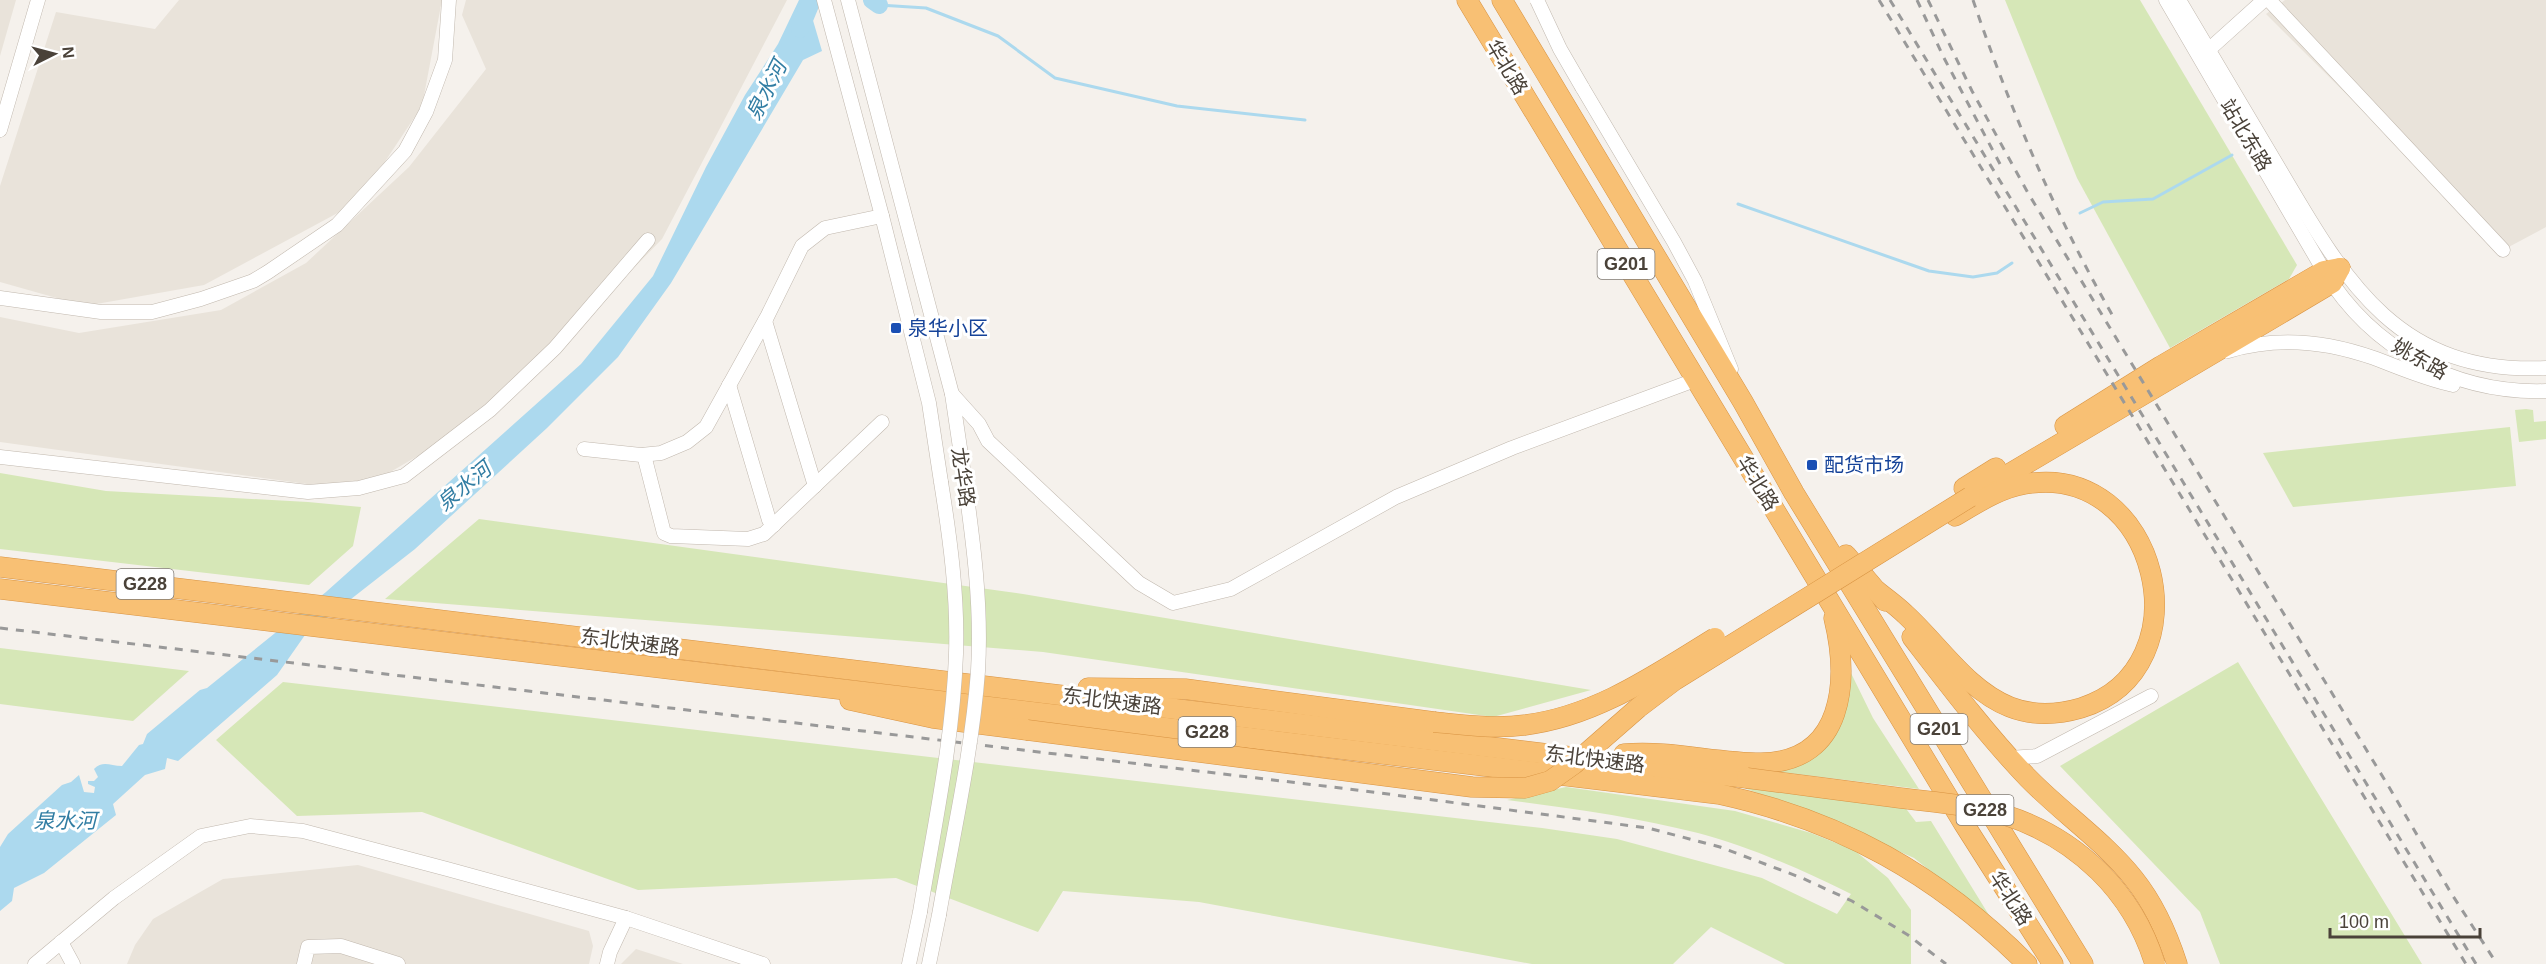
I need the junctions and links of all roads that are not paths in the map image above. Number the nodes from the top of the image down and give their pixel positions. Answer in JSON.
{"nodes":[{"id":1,"x":38,"y":0,"type":"edge"},
{"id":2,"x":449,"y":0,"type":"edge"},
{"id":3,"x":824,"y":0,"type":"edge"},
{"id":4,"x":848,"y":0,"type":"edge"},
{"id":5,"x":1467,"y":0,"type":"edge"},
{"id":6,"x":1502,"y":0,"type":"edge"},
{"id":7,"x":1537,"y":0,"type":"edge"},
{"id":8,"x":2166,"y":0,"type":"edge"},
{"id":9,"x":2179,"y":0,"type":"edge"},
{"id":10,"x":2264,"y":0,"type":"edge"},
{"id":11,"x":2269,"y":0,"type":"edge"},
{"id":12,"x":2204,"y":54,"type":"junction"},
{"id":13,"x":0,"y":130,"type":"edge"},
{"id":14,"x":882,"y":216,"type":"junction"},
{"id":15,"x":648,"y":240,"type":"dead end"},
{"id":16,"x":2503,"y":250,"type":"dead end"},
{"id":17,"x":2332,"y":274,"type":"junction"},
{"id":18,"x":0,"y":298,"type":"edge"},
{"id":19,"x":765,"y":321,"type":"junction"},
{"id":20,"x":2198,"y":362,"type":"junction"},
{"id":21,"x":2546,"y":368,"type":"edge"},
{"id":22,"x":1695,"y":380,"type":"junction"},
{"id":23,"x":729,"y":385,"type":"junction"},
{"id":24,"x":2488,"y":387,"type":"junction"},
{"id":25,"x":2546,"y":391,"type":"edge"},
{"id":26,"x":952,"y":394,"type":"junction"},
{"id":27,"x":1743,"y":402,"type":"junction"},
{"id":28,"x":882,"y":422,"type":"dead end"},
{"id":29,"x":584,"y":449,"type":"dead end"},
{"id":30,"x":644,"y":455,"type":"junction"},
{"id":31,"x":0,"y":457,"type":"edge"},
{"id":32,"x":815,"y":486,"type":"junction"},
{"id":33,"x":1794,"y":493,"type":"junction"},
{"id":34,"x":1970,"y":496,"type":"junction"},
{"id":35,"x":774,"y":525,"type":"junction"},
{"id":36,"x":0,"y":567,"type":"edge"},
{"id":37,"x":0,"y":589,"type":"edge"},
{"id":38,"x":1877,"y":591,"type":"junction"},
{"id":39,"x":1825,"y":593,"type":"junction"},
{"id":40,"x":778,"y":681,"type":"junction"},
{"id":41,"x":1019,"y":689,"type":"junction"},
{"id":42,"x":2151,"y":696,"type":"dead end"},
{"id":43,"x":1583,"y":758,"type":"junction"},
{"id":44,"x":2010,"y":758,"type":"junction"},
{"id":45,"x":626,"y":918,"type":"junction"},
{"id":46,"x":61,"y":942,"type":"junction"},
{"id":47,"x":34,"y":964,"type":"edge"},
{"id":48,"x":73,"y":964,"type":"edge"},
{"id":49,"x":304,"y":964,"type":"edge"},
{"id":50,"x":398,"y":964,"type":"edge"},
{"id":51,"x":607,"y":964,"type":"edge"},
{"id":52,"x":763,"y":964,"type":"edge"},
{"id":53,"x":909,"y":964,"type":"edge"},
{"id":54,"x":929,"y":964,"type":"edge"},
{"id":55,"x":2027,"y":964,"type":"edge"},
{"id":56,"x":2053,"y":964,"type":"edge"},
{"id":57,"x":2083,"y":964,"type":"edge"},
{"id":58,"x":2155,"y":964,"type":"edge"},
{"id":59,"x":2177,"y":964,"type":"edge"}],
"edges":[{"from":1,"to":13,"type":"street"},
{"from":2,"to":18,"type":"street"},
{"from":3,"to":14,"type":"street","name":"龙华路"},
{"from":4,"to":26,"type":"street","name":"龙华路"},
{"from":5,"to":22,"type":"highway","name":"华北路","number":"G201"},
{"from":6,"to":27,"type":"highway","name":"华北路","number":"G201"},
{"from":7,"to":27,"type":"street","bridge":true},
{"from":8,"to":12,"type":"street","name":"站北东路"},
{"from":9,"to":12,"type":"street","name":"站北东路"},
{"from":10,"to":12,"type":"street"},
{"from":11,"to":16,"type":"street"},
{"from":12,"to":17,"type":"street","name":"站北东路"},
{"from":14,"to":19,"type":"street"},
{"from":14,"to":53,"type":"street","name":"龙华路","bridge":true},
{"from":15,"to":31,"type":"street"},
{"from":17,"to":20,"type":"highway"},
{"from":17,"to":21,"type":"street","name":"姚东路"},
{"from":17,"to":24,"type":"street","name":"姚东路"},
{"from":17,"to":34,"type":"highway"},
{"from":19,"to":23,"type":"street"},
{"from":19,"to":32,"type":"street"},
{"from":20,"to":24,"type":"street"},
{"from":20,"to":34,"type":"highway"},
{"from":22,"to":26,"type":"street"},
{"from":22,"to":39,"type":"highway","name":"华北路","number":"G201"},
{"from":23,"to":30,"type":"street"},
{"from":23,"to":35,"type":"street"},
{"from":24,"to":25,"type":"street","name":"姚东路"},
{"from":26,"to":54,"type":"street","name":"龙华路","bridge":true},
{"from":27,"to":33,"type":"highway","name":"华北路","number":"G201"},
{"from":28,"to":32,"type":"street"},
{"from":29,"to":30,"type":"street"},
{"from":30,"to":35,"type":"street"},
{"from":32,"to":35,"type":"street"},
{"from":33,"to":38,"type":"highway"},
{"from":33,"to":57,"type":"highway","name":"华北路","number":"G201"},
{"from":34,"to":38,"type":"highway"},
{"from":34,"to":40,"type":"highway","bridge":true},
{"from":34,"to":41,"type":"highway","bridge":true},
{"from":36,"to":41,"type":"highway","name":"东北快速路","number":"G228"},
{"from":37,"to":40,"type":"highway","name":"东北快速路","number":"G228"},
{"from":38,"to":44,"type":"highway"},
{"from":39,"to":43,"type":"highway"},
{"from":39,"to":56,"type":"highway","name":"华北路","number":"G201"},
{"from":40,"to":55,"type":"highway","name":"东北快速路","number":"G228"},
{"from":41,"to":43,"type":"highway","name":"东北快速路","number":"G228"},
{"from":42,"to":44,"type":"street"},
{"from":43,"to":58,"type":"highway","name":"东北快速路","number":"G228","bridge":true},
{"from":44,"to":59,"type":"highway"},
{"from":45,"to":46,"type":"street"},
{"from":45,"to":51,"type":"street"},
{"from":45,"to":52,"type":"street"},
{"from":46,"to":47,"type":"street"},
{"from":46,"to":48,"type":"street"},
{"from":49,"to":50,"type":"street"}]}
